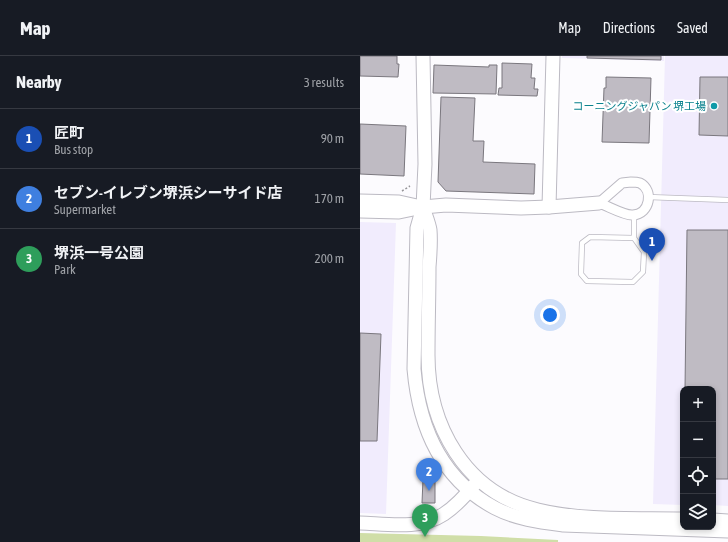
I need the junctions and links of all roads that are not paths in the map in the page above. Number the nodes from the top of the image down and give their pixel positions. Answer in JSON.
{"nodes":[{"id":1,"x":423,"y":56,"type":"edge"},
{"id":2,"x":553,"y":56,"type":"edge"},
{"id":3,"x":648,"y":198,"type":"junction"},
{"id":4,"x":728,"y":200,"type":"edge"},
{"id":5,"x":360,"y":201,"type":"edge"},
{"id":6,"x":599,"y":203,"type":"junction"},
{"id":7,"x":423,"y":207,"type":"junction"},
{"id":8,"x":549,"y":207,"type":"junction"},
{"id":9,"x":360,"y":211,"type":"edge"},
{"id":10,"x":634,"y":216,"type":"junction"},
{"id":11,"x":634,"y":238,"type":"junction"},
{"id":12,"x":479,"y":480,"type":"junction"},
{"id":13,"x":470,"y":490,"type":"junction"},
{"id":14,"x":680,"y":519,"type":"edge"},
{"id":15,"x":716,"y":520,"type":"edge"},
{"id":16,"x":728,"y":521,"type":"edge"},
{"id":17,"x":360,"y":523,"type":"edge"},
{"id":18,"x":728,"y":531,"type":"edge"}],
"edges":[{"from":1,"to":7,"type":"street"},
{"from":2,"to":8,"type":"street"},
{"from":3,"to":4,"type":"lane"},
{"from":3,"to":6,"type":"street"},
{"from":3,"to":10,"type":"street"},
{"from":5,"to":7,"type":"street"},
{"from":6,"to":8,"type":"street"},
{"from":6,"to":10,"type":"street"},
{"from":7,"to":8,"type":"street"},
{"from":7,"to":9,"type":"street"},
{"from":7,"to":12,"type":"street"},
{"from":7,"to":13,"type":"street"},
{"from":10,"to":11,"type":"lane"},
{"from":11,"to":11,"type":"lane"},
{"from":12,"to":13,"type":"street"},
{"from":12,"to":14,"type":"street"},
{"from":13,"to":17,"type":"street"},
{"from":13,"to":18,"type":"street"},
{"from":15,"to":16,"type":"street"}]}
